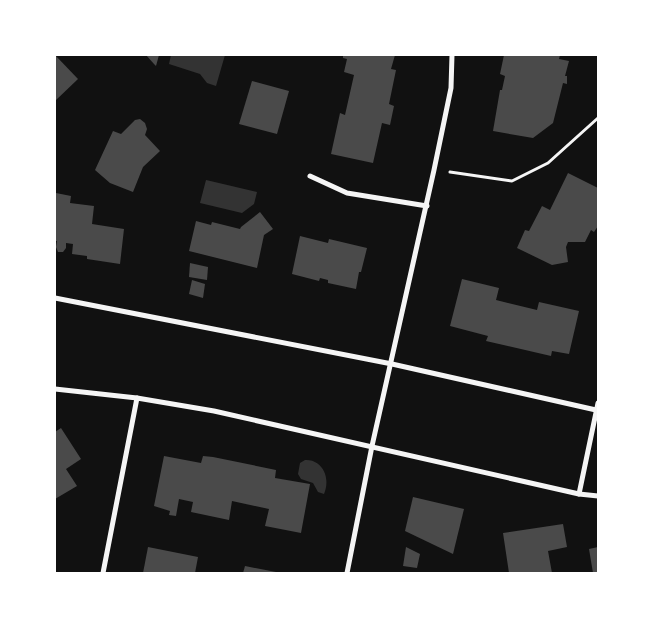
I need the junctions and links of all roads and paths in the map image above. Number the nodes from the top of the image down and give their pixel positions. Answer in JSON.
{"nodes":[{"id":1,"x":452,"y":55,"type":"edge"},
{"id":2,"x":598,"y":118,"type":"edge"},
{"id":3,"x":434,"y":170,"type":"junction"},
{"id":4,"x":310,"y":176,"type":"dead end"},
{"id":5,"x":427,"y":206,"type":"junction"},
{"id":6,"x":55,"y":298,"type":"edge"},
{"id":7,"x":392,"y":364,"type":"junction"},
{"id":8,"x":55,"y":389,"type":"edge"},
{"id":9,"x":137,"y":398,"type":"junction"},
{"id":10,"x":598,"y":403,"type":"edge"},
{"id":11,"x":596,"y":410,"type":"junction"},
{"id":12,"x":372,"y":446,"type":"junction"},
{"id":13,"x":580,"y":494,"type":"junction"},
{"id":14,"x":598,"y":496,"type":"edge"},
{"id":15,"x":103,"y":573,"type":"edge"},
{"id":16,"x":347,"y":573,"type":"edge"}],
"edges":[{"from":1,"to":3,"type":"street"},
{"from":2,"to":3,"type":"path"},
{"from":3,"to":5,"type":"street"},
{"from":4,"to":5,"type":"street"},
{"from":5,"to":7,"type":"street"},
{"from":6,"to":7,"type":"street"},
{"from":7,"to":11,"type":"street"},
{"from":7,"to":12,"type":"street"},
{"from":8,"to":9,"type":"street"},
{"from":9,"to":12,"type":"street"},
{"from":9,"to":15,"type":"street"},
{"from":10,"to":11,"type":"street"},
{"from":11,"to":13,"type":"street"},
{"from":12,"to":13,"type":"street"},
{"from":12,"to":16,"type":"street"},
{"from":13,"to":14,"type":"street"}]}
